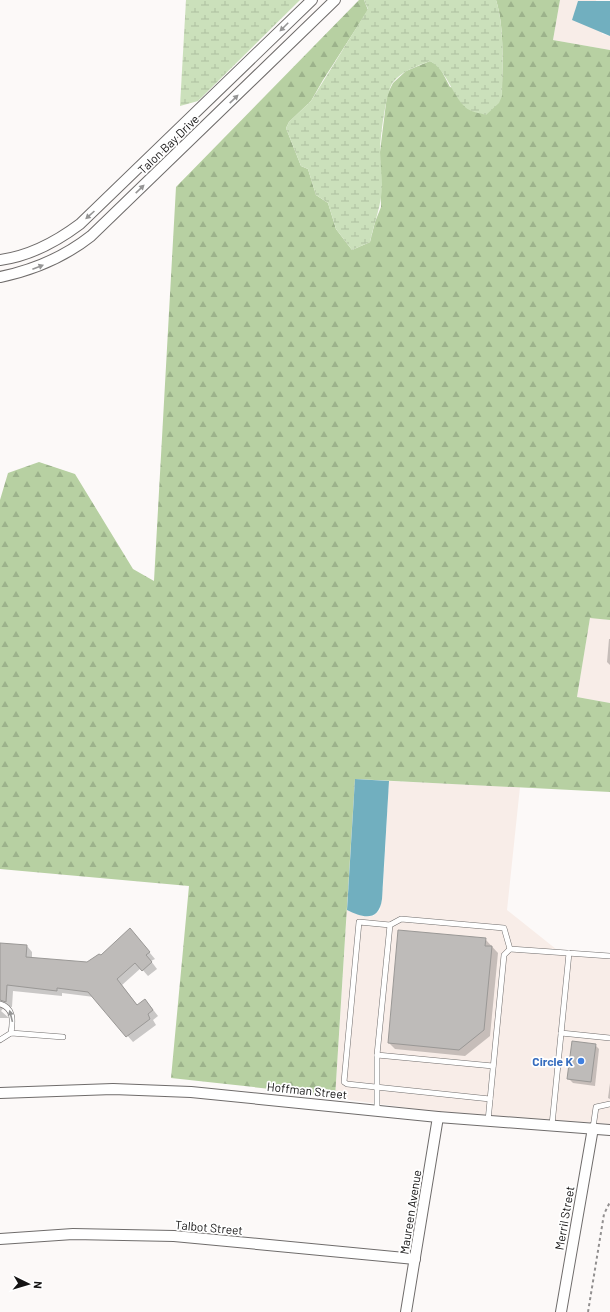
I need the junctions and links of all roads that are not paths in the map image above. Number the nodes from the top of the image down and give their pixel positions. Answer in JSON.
{"nodes":[{"id":1,"x":312,"y":0,"type":"edge"},
{"id":2,"x":335,"y":0,"type":"edge"},
{"id":3,"x":0,"y":260,"type":"edge"},
{"id":4,"x":0,"y":277,"type":"edge"},
{"id":5,"x":390,"y":925,"type":"junction"},
{"id":6,"x":510,"y":949,"type":"junction"},
{"id":7,"x":569,"y":953,"type":"junction"},
{"id":8,"x":610,"y":956,"type":"edge"},
{"id":9,"x":0,"y":1004,"type":"edge"},
{"id":10,"x":11,"y":1033,"type":"junction"},
{"id":11,"x":561,"y":1033,"type":"junction"},
{"id":12,"x":63,"y":1037,"type":"dead end"},
{"id":13,"x":610,"y":1038,"type":"edge"},
{"id":14,"x":0,"y":1040,"type":"edge"},
{"id":15,"x":377,"y":1055,"type":"junction"},
{"id":16,"x":494,"y":1066,"type":"junction"},
{"id":17,"x":378,"y":1086,"type":"junction"},
{"id":18,"x":0,"y":1092,"type":"edge"},
{"id":19,"x":490,"y":1099,"type":"junction"},
{"id":20,"x":610,"y":1104,"type":"edge"},
{"id":21,"x":377,"y":1110,"type":"junction"},
{"id":22,"x":438,"y":1117,"type":"junction"},
{"id":23,"x":488,"y":1120,"type":"junction"},
{"id":24,"x":552,"y":1125,"type":"junction"},
{"id":25,"x":593,"y":1128,"type":"junction"},
{"id":26,"x":610,"y":1130,"type":"edge"},
{"id":27,"x":0,"y":1238,"type":"edge"},
{"id":28,"x":415,"y":1259,"type":"junction"},
{"id":29,"x":406,"y":1312,"type":"edge"},
{"id":30,"x":561,"y":1312,"type":"edge"}],
"edges":[{"from":1,"to":3,"type":"street","name":"Talon Bay Drive","one_way":true},
{"from":4,"to":2,"type":"street","name":"Talon Bay Drive","one_way":true},
{"from":5,"to":6,"type":"lane"},
{"from":5,"to":15,"type":"lane"},
{"from":5,"to":17,"type":"lane"},
{"from":6,"to":7,"type":"lane"},
{"from":6,"to":16,"type":"lane"},
{"from":7,"to":8,"type":"lane"},
{"from":7,"to":11,"type":"lane"},
{"from":10,"to":9,"type":"lane","one_way":true},
{"from":10,"to":12,"type":"lane"},
{"from":10,"to":14,"type":"lane"},
{"from":11,"to":13,"type":"lane"},
{"from":11,"to":24,"type":"lane"},
{"from":15,"to":16,"type":"lane"},
{"from":15,"to":17,"type":"lane"},
{"from":16,"to":19,"type":"lane"},
{"from":17,"to":19,"type":"lane"},
{"from":17,"to":21,"type":"lane"},
{"from":18,"to":21,"type":"street","name":"Hoffman Street"},
{"from":19,"to":23,"type":"lane"},
{"from":20,"to":25,"type":"lane"},
{"from":21,"to":22,"type":"street","name":"Hoffman Street"},
{"from":22,"to":23,"type":"street","name":"Hoffman Street"},
{"from":22,"to":28,"type":"street","name":"Maureen Avenue"},
{"from":23,"to":24,"type":"street","name":"Hoffman Street"},
{"from":24,"to":25,"type":"street","name":"Hoffman Street"},
{"from":25,"to":26,"type":"street","name":"Hoffman Street"},
{"from":25,"to":30,"type":"street","name":"Merril Street"},
{"from":27,"to":28,"type":"street","name":"Talbot Street"},
{"from":28,"to":29,"type":"street","name":"Maureen Avenue"}]}
